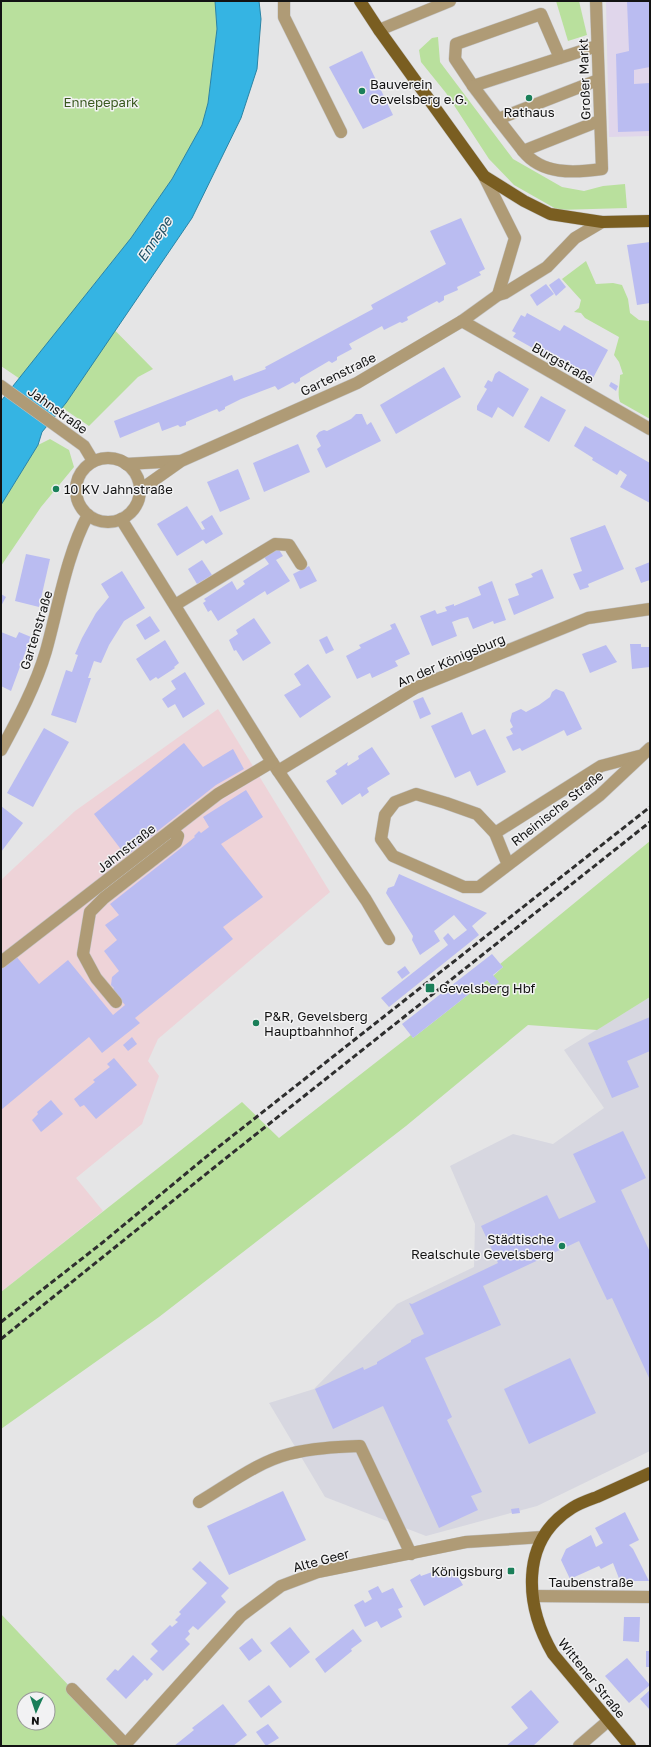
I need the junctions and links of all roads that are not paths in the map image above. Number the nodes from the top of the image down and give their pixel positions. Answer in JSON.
{"nodes":[{"id":1,"x":284,"y":1,"type":"edge"},
{"id":2,"x":360,"y":1,"type":"edge"},
{"id":3,"x":450,"y":1,"type":"edge"},
{"id":4,"x":596,"y":1,"type":"edge"},
{"id":5,"x":379,"y":30,"type":"junction"},
{"id":6,"x":597,"y":46,"type":"junction"},
{"id":7,"x":560,"y":58,"type":"junction"},
{"id":8,"x":598,"y":80,"type":"junction"},
{"id":9,"x":472,"y":86,"type":"junction"},
{"id":10,"x":498,"y":119,"type":"junction"},
{"id":11,"x":600,"y":121,"type":"junction"},
{"id":12,"x":341,"y":132,"type":"dead end"},
{"id":13,"x":523,"y":151,"type":"junction"},
{"id":14,"x":484,"y":176,"type":"junction"},
{"id":15,"x":650,"y":221,"type":"edge"},
{"id":16,"x":602,"y":222,"type":"junction"},
{"id":17,"x":498,"y":295,"type":"junction"},
{"id":18,"x":462,"y":321,"type":"junction"},
{"id":19,"x":1,"y":386,"type":"edge"},
{"id":20,"x":650,"y":429,"type":"edge"},
{"id":21,"x":93,"y":461,"type":"junction"},
{"id":22,"x":181,"y":461,"type":"junction"},
{"id":23,"x":126,"y":464,"type":"junction"},
{"id":24,"x":140,"y":490,"type":"junction"},
{"id":25,"x":88,"y":515,"type":"junction"},
{"id":26,"x":121,"y":519,"type":"junction"},
{"id":27,"x":301,"y":564,"type":"dead end"},
{"id":28,"x":175,"y":605,"type":"junction"},
{"id":29,"x":650,"y":609,"type":"edge"},
{"id":30,"x":1,"y":750,"type":"edge"},
{"id":31,"x":645,"y":752,"type":"edge"},
{"id":32,"x":275,"y":767,"type":"junction"},
{"id":33,"x":172,"y":830,"type":"junction"},
{"id":34,"x":495,"y":833,"type":"junction"},
{"id":35,"x":508,"y":865,"type":"junction"},
{"id":36,"x":389,"y":939,"type":"dead end"},
{"id":37,"x":1,"y":962,"type":"edge"},
{"id":38,"x":116,"y":1002,"type":"dead end"},
{"id":39,"x":650,"y":1473,"type":"edge"},
{"id":40,"x":199,"y":1502,"type":"dead end"},
{"id":41,"x":543,"y":1537,"type":"junction"},
{"id":42,"x":410,"y":1554,"type":"junction"},
{"id":43,"x":533,"y":1596,"type":"junction"},
{"id":44,"x":650,"y":1597,"type":"edge"},
{"id":45,"x":72,"y":1689,"type":"dead end"},
{"id":46,"x":608,"y":1721,"type":"junction"},
{"id":47,"x":124,"y":1745,"type":"edge"},
{"id":48,"x":579,"y":1746,"type":"edge"},
{"id":49,"x":630,"y":1746,"type":"edge"}],
"edges":[{"from":1,"to":12,"type":"street"},
{"from":2,"to":5,"type":"main road"},
{"from":3,"to":5,"type":"street"},
{"from":4,"to":6,"type":"street","name":"Großer Markt"},
{"from":5,"to":14,"type":"main road"},
{"from":6,"to":7,"type":"street"},
{"from":6,"to":8,"type":"street","name":"Großer Markt"},
{"from":7,"to":9,"type":"street"},
{"from":7,"to":9,"type":"street"},
{"from":8,"to":10,"type":"street"},
{"from":8,"to":11,"type":"street","name":"Großer Markt"},
{"from":9,"to":10,"type":"street"},
{"from":10,"to":13,"type":"street"},
{"from":11,"to":13,"type":"street"},
{"from":11,"to":13,"type":"street","name":"Großer Markt"},
{"from":14,"to":16,"type":"main road"},
{"from":14,"to":17,"type":"street"},
{"from":15,"to":16,"type":"main road","name":"Gartenstraße"},
{"from":16,"to":17,"type":"street","name":"Gartenstraße"},
{"from":17,"to":18,"type":"street","name":"Gartenstraße"},
{"from":18,"to":20,"type":"street","name":"Burgstraße"},
{"from":18,"to":22,"type":"street","name":"Gartenstraße"},
{"from":19,"to":21,"type":"street","name":"Jahnstraße"},
{"from":21,"to":23,"type":"street"},
{"from":21,"to":25,"type":"street"},
{"from":22,"to":23,"type":"street","name":"Gartenstraße"},
{"from":22,"to":24,"type":"street","name":"Gartenstraße"},
{"from":23,"to":24,"type":"street"},
{"from":24,"to":26,"type":"street"},
{"from":25,"to":26,"type":"street"},
{"from":25,"to":30,"type":"street","name":"Gartenstraße"},
{"from":26,"to":28,"type":"street"},
{"from":27,"to":28,"type":"street"},
{"from":28,"to":32,"type":"street"},
{"from":29,"to":32,"type":"street","name":"An der Königsburg"},
{"from":31,"to":34,"type":"street","name":"Rheinische Straße"},
{"from":31,"to":35,"type":"street","name":"Rheinische Straße"},
{"from":32,"to":33,"type":"street","name":"Jahnstraße"},
{"from":32,"to":36,"type":"street"},
{"from":33,"to":37,"type":"street","name":"Jahnstraße"},
{"from":33,"to":38,"type":"street"},
{"from":34,"to":35,"type":"street","name":"Rheinische Straße"},
{"from":34,"to":35,"type":"street","name":"Rheinische Straße"},
{"from":39,"to":41,"type":"main road","name":"Wittener Straße"},
{"from":40,"to":42,"type":"street"},
{"from":41,"to":42,"type":"street","name":"Alte Geer"},
{"from":41,"to":43,"type":"main road","name":"Wittener Straße"},
{"from":42,"to":47,"type":"street","name":"Alte Geer"},
{"from":43,"to":44,"type":"street","name":"Taubenstraße"},
{"from":43,"to":46,"type":"main road","name":"Wittener Straße"},
{"from":45,"to":47,"type":"street"},
{"from":46,"to":48,"type":"street"},
{"from":46,"to":49,"type":"main road","name":"Wittener Straße"}]}
